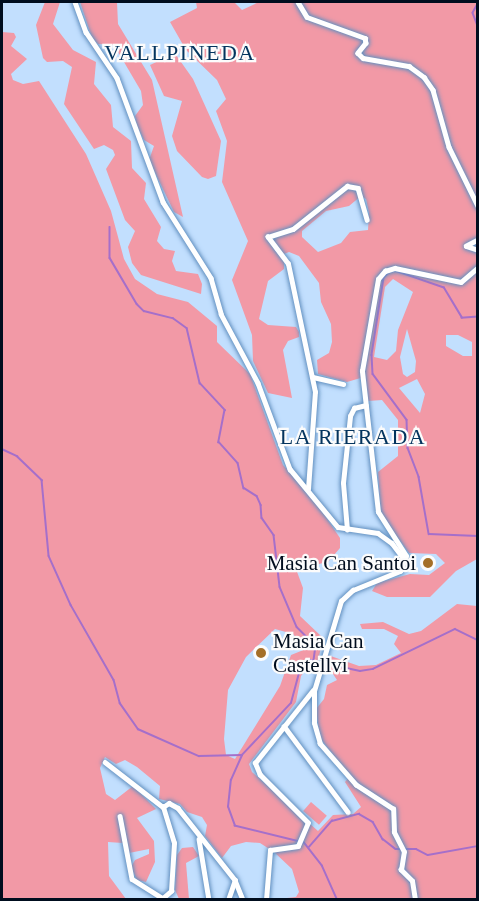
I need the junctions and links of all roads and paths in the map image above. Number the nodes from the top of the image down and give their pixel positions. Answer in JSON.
{"nodes":[{"id":1,"x":75,"y":2,"type":"edge"},
{"id":2,"x":298,"y":2,"type":"edge"},
{"id":3,"x":477,"y":206,"type":"edge"},
{"id":4,"x":367,"y":220,"type":"dead end"},
{"id":5,"x":477,"y":240,"type":"edge"},
{"id":6,"x":477,"y":250,"type":"edge"},
{"id":7,"x":477,"y":267,"type":"edge"},
{"id":8,"x":313,"y":377,"type":"junction"},
{"id":9,"x":343,"y":384,"type":"dead end"},
{"id":10,"x":366,"y":405,"type":"junction"},
{"id":11,"x":308,"y":489,"type":"junction"},
{"id":12,"x":347,"y":530,"type":"junction"},
{"id":13,"x":404,"y":559,"type":"junction"},
{"id":14,"x":315,"y":686,"type":"junction"},
{"id":15,"x":305,"y":698,"type":"junction"},
{"id":16,"x":314,"y":699,"type":"junction"},
{"id":17,"x":284,"y":726,"type":"junction"},
{"id":18,"x":105,"y":762,"type":"dead end"},
{"id":19,"x":163,"y":807,"type":"junction"},
{"id":20,"x":348,"y":812,"type":"dead end"},
{"id":21,"x":120,"y":816,"type":"dead end"},
{"id":22,"x":200,"y":839,"type":"junction"},
{"id":23,"x":235,"y":880,"type":"junction"},
{"id":24,"x":209,"y":900,"type":"edge"},
{"id":25,"x":228,"y":900,"type":"edge"},
{"id":26,"x":243,"y":900,"type":"edge"},
{"id":27,"x":266,"y":900,"type":"edge"},
{"id":28,"x":415,"y":900,"type":"edge"}],
"edges":[{"from":1,"to":11,"type":"street"},
{"from":2,"to":3,"type":"street"},
{"from":4,"to":8,"type":"street"},
{"from":5,"to":6,"type":"street"},
{"from":7,"to":10,"type":"street"},
{"from":8,"to":9,"type":"street"},
{"from":8,"to":11,"type":"street"},
{"from":10,"to":12,"type":"street"},
{"from":10,"to":13,"type":"street"},
{"from":11,"to":12,"type":"street"},
{"from":12,"to":13,"type":"street"},
{"from":13,"to":14,"type":"street"},
{"from":14,"to":15,"type":"street"},
{"from":14,"to":16,"type":"street"},
{"from":15,"to":16,"type":"street"},
{"from":15,"to":17,"type":"street"},
{"from":16,"to":28,"type":"street"},
{"from":17,"to":20,"type":"street"},
{"from":17,"to":27,"type":"street"},
{"from":18,"to":19,"type":"street"},
{"from":19,"to":21,"type":"street"},
{"from":19,"to":22,"type":"street"},
{"from":22,"to":23,"type":"street"},
{"from":22,"to":24,"type":"street"},
{"from":23,"to":25,"type":"street"},
{"from":23,"to":26,"type":"street"}]}
